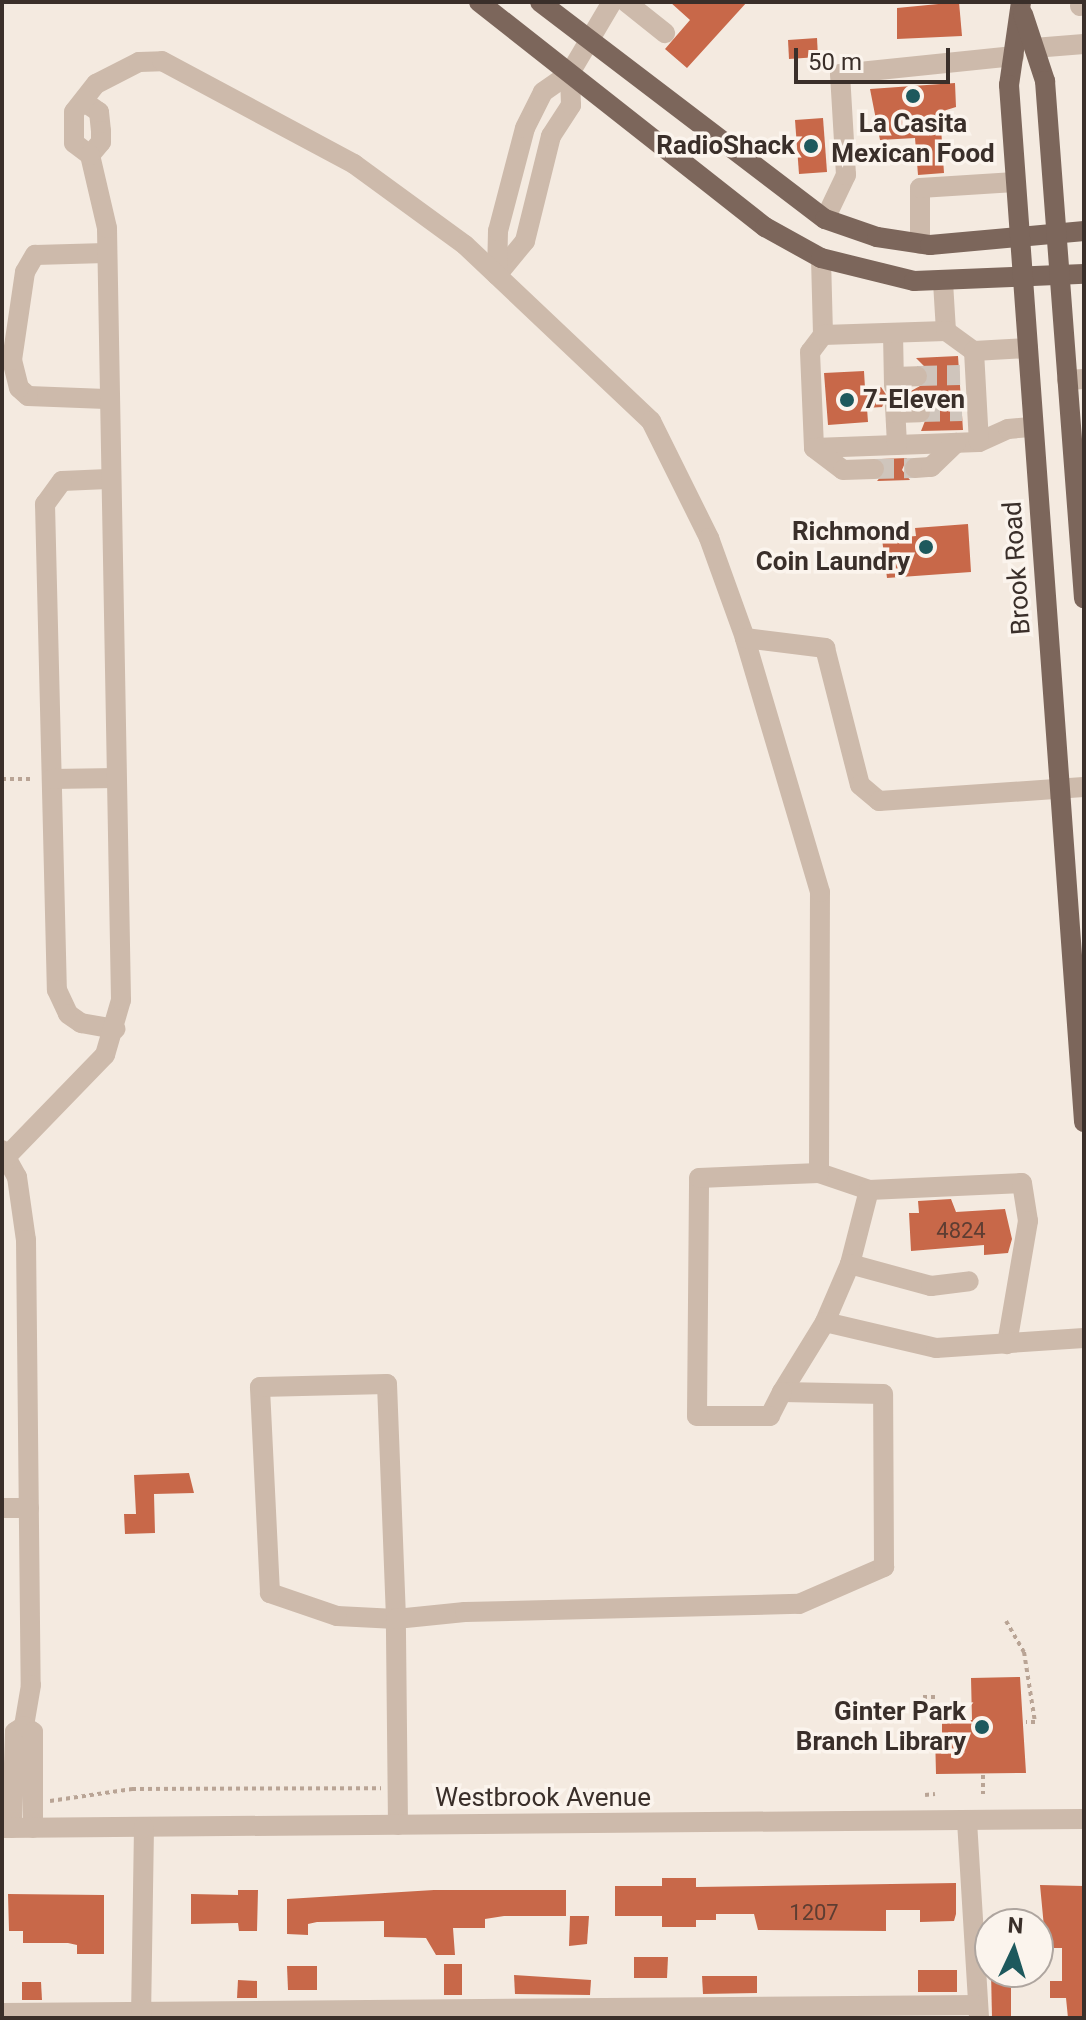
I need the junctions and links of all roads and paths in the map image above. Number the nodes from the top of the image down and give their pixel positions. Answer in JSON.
{"nodes":[{"id":1,"x":479,"y":2,"type":"edge"},
{"id":2,"x":540,"y":2,"type":"edge"},
{"id":3,"x":612,"y":2,"type":"edge"},
{"id":4,"x":626,"y":2,"type":"edge"},
{"id":5,"x":1022,"y":6,"type":"edge"},
{"id":6,"x":665,"y":33,"type":"dead end"},
{"id":7,"x":588,"y":39,"type":"junction"},
{"id":8,"x":1084,"y":44,"type":"edge"},
{"id":9,"x":1034,"y":48,"type":"junction"},
{"id":10,"x":1014,"y":56,"type":"junction"},
{"id":11,"x":570,"y":73,"type":"junction"},
{"id":12,"x":1015,"y":182,"type":"junction"},
{"id":13,"x":825,"y":219,"type":"junction"},
{"id":14,"x":1084,"y":231,"type":"edge"},
{"id":15,"x":1056,"y":235,"type":"junction"},
{"id":16,"x":1019,"y":239,"type":"junction"},
{"id":17,"x":920,"y":244,"type":"junction"},
{"id":18,"x":106,"y":253,"type":"junction"},
{"id":19,"x":821,"y":258,"type":"junction"},
{"id":20,"x":1084,"y":274,"type":"edge"},
{"id":21,"x":497,"y":275,"type":"junction"},
{"id":22,"x":1059,"y":277,"type":"junction"},
{"id":23,"x":1022,"y":279,"type":"junction"},
{"id":24,"x":943,"y":282,"type":"junction"},
{"id":25,"x":946,"y":331,"type":"junction"},
{"id":26,"x":893,"y":333,"type":"junction"},
{"id":27,"x":823,"y":335,"type":"junction"},
{"id":28,"x":1028,"y":348,"type":"junction"},
{"id":29,"x":974,"y":351,"type":"junction"},
{"id":30,"x":917,"y":376,"type":"tunnel mouth"},
{"id":31,"x":1075,"y":379,"type":"edge"},
{"id":32,"x":895,"y":396,"type":"junction"},
{"id":33,"x":106,"y":399,"type":"junction"},
{"id":34,"x":920,"y":412,"type":"tunnel mouth"},
{"id":35,"x":1033,"y":427,"type":"junction"},
{"id":36,"x":979,"y":442,"type":"junction"},
{"id":37,"x":956,"y":443,"type":"junction"},
{"id":38,"x":897,"y":445,"type":"junction"},
{"id":39,"x":814,"y":448,"type":"junction"},
{"id":40,"x":915,"y":468,"type":"tunnel mouth"},
{"id":41,"x":874,"y":469,"type":"tunnel mouth"},
{"id":42,"x":108,"y":479,"type":"junction"},
{"id":43,"x":1084,"y":599,"type":"edge"},
{"id":44,"x":745,"y":638,"type":"junction"},
{"id":45,"x":116,"y":778,"type":"junction"},
{"id":46,"x":2,"y":779,"type":"edge"},
{"id":47,"x":52,"y":779,"type":"junction"},
{"id":48,"x":1084,"y":787,"type":"edge"},
{"id":49,"x":1060,"y":788,"type":"junction"},
{"id":50,"x":1080,"y":1007,"type":"edge"},
{"id":51,"x":115,"y":1029,"type":"junction"},
{"id":52,"x":1084,"y":1122,"type":"edge"},
{"id":53,"x":5,"y":1153,"type":"edge"},
{"id":54,"x":819,"y":1173,"type":"junction"},
{"id":55,"x":869,"y":1190,"type":"junction"},
{"id":56,"x":850,"y":1264,"type":"junction"},
{"id":57,"x":969,"y":1281,"type":"dead end"},
{"id":58,"x":825,"y":1322,"type":"junction"},
{"id":59,"x":1084,"y":1338,"type":"edge"},
{"id":60,"x":1007,"y":1344,"type":"junction"},
{"id":61,"x":782,"y":1392,"type":"junction"},
{"id":62,"x":2,"y":1508,"type":"edge"},
{"id":63,"x":29,"y":1508,"type":"junction"},
{"id":64,"x":396,"y":1619,"type":"junction"},
{"id":65,"x":1006,"y":1621,"type":"dead end"},
{"id":66,"x":923,"y":1697,"type":"dead end"},
{"id":67,"x":937,"y":1697,"type":"dead end"},
{"id":68,"x":1026,"y":1722,"type":"dead end"},
{"id":69,"x":983,"y":1775,"type":"dead end"},
{"id":70,"x":378,"y":1788,"type":"dead end"},
{"id":71,"x":935,"y":1794,"type":"dead end"},
{"id":72,"x":983,"y":1794,"type":"dead end"},
{"id":73,"x":925,"y":1795,"type":"dead end"},
{"id":74,"x":48,"y":1802,"type":"dead end"},
{"id":75,"x":1084,"y":1819,"type":"edge"},
{"id":76,"x":967,"y":1821,"type":"junction"},
{"id":77,"x":398,"y":1825,"type":"junction"},
{"id":78,"x":144,"y":1827,"type":"junction"},
{"id":79,"x":16,"y":1828,"type":"edge"},
{"id":80,"x":978,"y":2012,"type":"edge"},
{"id":81,"x":2,"y":2013,"type":"edge"},
{"id":82,"x":141,"y":2015,"type":"edge"}],
"edges":[{"from":1,"to":11,"type":"main road"},
{"from":2,"to":7,"type":"main road"},
{"from":3,"to":7,"type":"street"},
{"from":4,"to":6,"type":"street"},
{"from":5,"to":9,"type":"main road","name":"Brook Road"},
{"from":5,"to":10,"type":"main road","name":"Brook Road"},
{"from":7,"to":11,"type":"street"},
{"from":7,"to":13,"type":"main road"},
{"from":8,"to":9,"type":"street"},
{"from":9,"to":15,"type":"main road","name":"Brook Road"},
{"from":10,"to":12,"type":"main road","name":"Brook Road"},
{"from":10,"to":13,"type":"street"},
{"from":11,"to":19,"type":"main road"},
{"from":11,"to":21,"type":"street"},
{"from":11,"to":21,"type":"street"},
{"from":12,"to":16,"type":"main road","name":"Brook Road"},
{"from":12,"to":17,"type":"street"},
{"from":13,"to":17,"type":"main road"},
{"from":14,"to":15,"type":"main road"},
{"from":15,"to":16,"type":"main road"},
{"from":15,"to":22,"type":"main road","name":"Brook Road"},
{"from":16,"to":17,"type":"main road"},
{"from":16,"to":23,"type":"main road","name":"Brook Road"},
{"from":18,"to":21,"type":"street"},
{"from":18,"to":33,"type":"street"},
{"from":18,"to":33,"type":"street"},
{"from":19,"to":24,"type":"main road"},
{"from":19,"to":27,"type":"street"},
{"from":20,"to":22,"type":"main road"},
{"from":21,"to":44,"type":"street"},
{"from":22,"to":23,"type":"main road"},
{"from":22,"to":31,"type":"main road","name":"Brook Road"},
{"from":23,"to":24,"type":"main road"},
{"from":23,"to":28,"type":"main road","name":"Brook Road"},
{"from":24,"to":25,"type":"street"},
{"from":25,"to":26,"type":"street"},
{"from":25,"to":29,"type":"street"},
{"from":26,"to":27,"type":"street"},
{"from":26,"to":32,"type":"street"},
{"from":27,"to":39,"type":"street"},
{"from":28,"to":29,"type":"street"},
{"from":28,"to":35,"type":"main road","name":"Brook Road"},
{"from":29,"to":36,"type":"street"},
{"from":30,"to":32,"type":"street"},
{"from":31,"to":43,"type":"main road","name":"Brook Road"},
{"from":32,"to":34,"type":"street"},
{"from":32,"to":38,"type":"street"},
{"from":33,"to":42,"type":"street"},
{"from":35,"to":36,"type":"street"},
{"from":35,"to":49,"type":"main road","name":"Brook Road"},
{"from":36,"to":37,"type":"street"},
{"from":37,"to":38,"type":"street"},
{"from":37,"to":40,"type":"street"},
{"from":38,"to":39,"type":"street"},
{"from":39,"to":41,"type":"street"},
{"from":42,"to":45,"type":"street"},
{"from":42,"to":47,"type":"street"},
{"from":44,"to":49,"type":"street"},
{"from":44,"to":54,"type":"street"},
{"from":45,"to":47,"type":"street"},
{"from":45,"to":51,"type":"street"},
{"from":46,"to":47,"type":"path"},
{"from":47,"to":51,"type":"street"},
{"from":48,"to":49,"type":"street"},
{"from":49,"to":50,"type":"main road","name":"Brook Road"},
{"from":50,"to":52,"type":"main road","name":"Brook Road"},
{"from":51,"to":53,"type":"street"},
{"from":53,"to":63,"type":"street"},
{"from":54,"to":55,"type":"street"},
{"from":54,"to":61,"type":"street"},
{"from":55,"to":56,"type":"street"},
{"from":55,"to":60,"type":"street"},
{"from":56,"to":57,"type":"street"},
{"from":56,"to":58,"type":"street"},
{"from":58,"to":60,"type":"street"},
{"from":58,"to":61,"type":"street"},
{"from":59,"to":60,"type":"street"},
{"from":61,"to":64,"type":"street"},
{"from":62,"to":63,"type":"street"},
{"from":63,"to":79,"type":"street"},
{"from":64,"to":64,"type":"street"},
{"from":64,"to":77,"type":"street"},
{"from":65,"to":68,"type":"path"},
{"from":66,"to":67,"type":"path"},
{"from":69,"to":72,"type":"path"},
{"from":70,"to":74,"type":"path"},
{"from":71,"to":73,"type":"path"},
{"from":75,"to":76,"type":"street","name":"Westbrook Avenue"},
{"from":76,"to":77,"type":"street","name":"Westbrook Avenue"},
{"from":76,"to":80,"type":"street"},
{"from":77,"to":78,"type":"street","name":"Westbrook Avenue"},
{"from":78,"to":79,"type":"street","name":"Westbrook Avenue"},
{"from":78,"to":82,"type":"street"},
{"from":80,"to":82,"type":"street"},
{"from":81,"to":82,"type":"street"}]}
